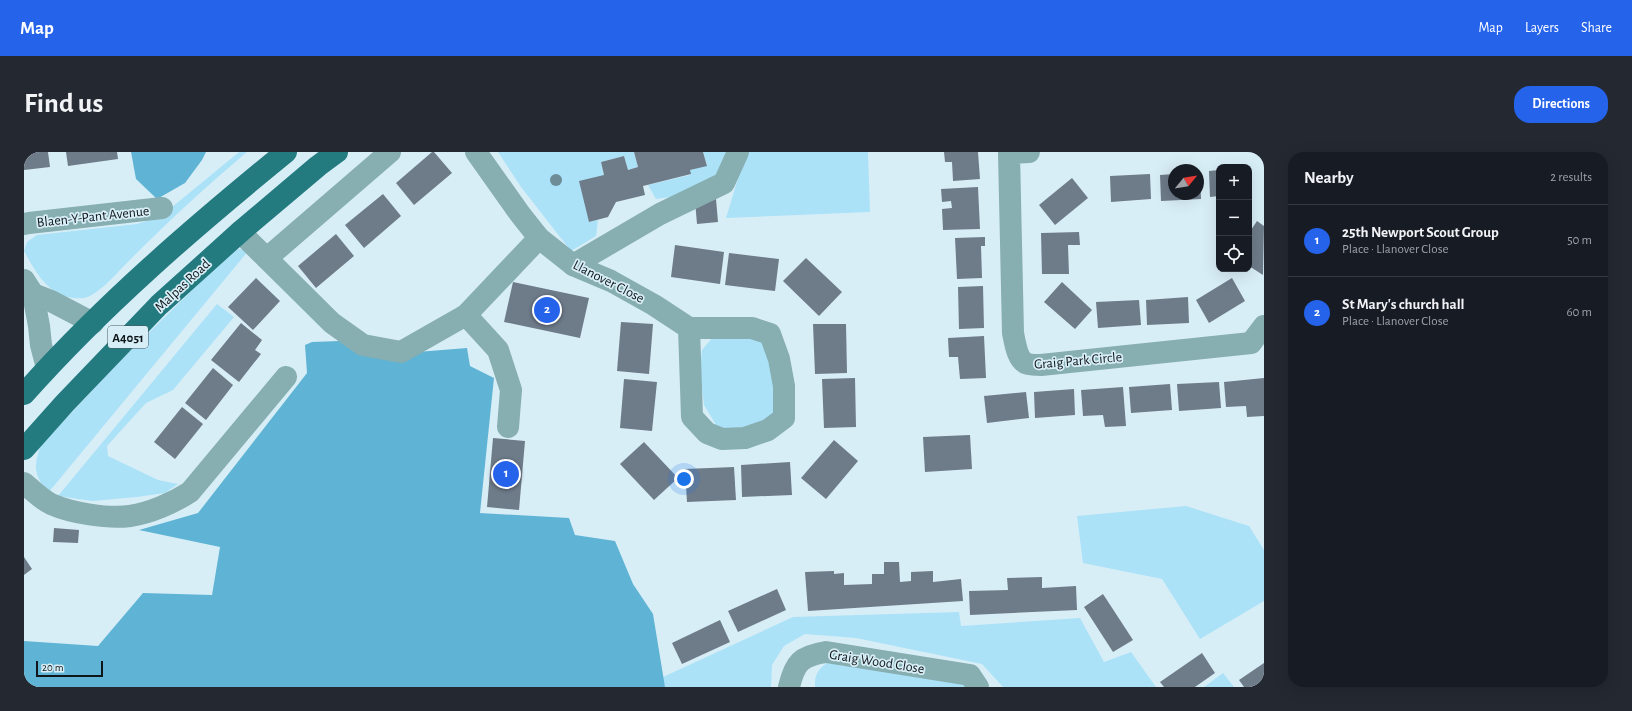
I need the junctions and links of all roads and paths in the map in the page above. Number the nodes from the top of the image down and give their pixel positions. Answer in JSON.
{"nodes":[{"id":1,"x":286,"y":152,"type":"edge"},
{"id":2,"x":337,"y":152,"type":"edge"},
{"id":3,"x":390,"y":152,"type":"edge"},
{"id":4,"x":476,"y":152,"type":"edge"},
{"id":5,"x":738,"y":152,"type":"edge"},
{"id":6,"x":1016,"y":152,"type":"edge"},
{"id":7,"x":162,"y":208,"type":"dead end"},
{"id":8,"x":24,"y":224,"type":"edge"},
{"id":9,"x":240,"y":232,"type":"junction"},
{"id":10,"x":539,"y":238,"type":"junction"},
{"id":11,"x":267,"y":258,"type":"junction"},
{"id":12,"x":573,"y":265,"type":"junction"},
{"id":13,"x":29,"y":287,"type":"edge"},
{"id":14,"x":466,"y":315,"type":"junction"},
{"id":15,"x":93,"y":323,"type":"junction"},
{"id":16,"x":1264,"y":326,"type":"edge"},
{"id":17,"x":689,"y":328,"type":"junction"},
{"id":18,"x":47,"y":368,"type":"junction"},
{"id":19,"x":286,"y":377,"type":"dead end"},
{"id":20,"x":24,"y":394,"type":"edge"},
{"id":21,"x":508,"y":426,"type":"dead end"},
{"id":22,"x":24,"y":449,"type":"edge"},
{"id":23,"x":24,"y":483,"type":"edge"},
{"id":24,"x":789,"y":687,"type":"edge"},
{"id":25,"x":978,"y":687,"type":"edge"}],
"edges":[{"from":1,"to":15,"type":"main road","number":"A4051"},
{"from":2,"to":9,"type":"main road","name":"Malpas Road","number":"A4051"},
{"from":3,"to":11,"type":"street"},
{"from":4,"to":10,"type":"street","name":"Llanover Close"},
{"from":5,"to":12,"type":"street"},
{"from":6,"to":16,"type":"street","name":"Graig Park Circle"},
{"from":7,"to":8,"type":"street","name":"Blaen-Y-Pant Avenue"},
{"from":9,"to":11,"type":"street"},
{"from":9,"to":22,"type":"main road","name":"Malpas Road","number":"A4051"},
{"from":10,"to":12,"type":"street","name":"Llanover Close"},
{"from":10,"to":14,"type":"street"},
{"from":11,"to":14,"type":"street"},
{"from":12,"to":17,"type":"street","name":"Llanover Close"},
{"from":13,"to":15,"type":"street"},
{"from":13,"to":18,"type":"street"},
{"from":14,"to":21,"type":"street"},
{"from":15,"to":18,"type":"main road","number":"A4051"},
{"from":17,"to":17,"type":"street"},
{"from":18,"to":20,"type":"main road","number":"A4051"},
{"from":19,"to":23,"type":"street"},
{"from":24,"to":25,"type":"street","name":"Graig Wood Close"}]}
